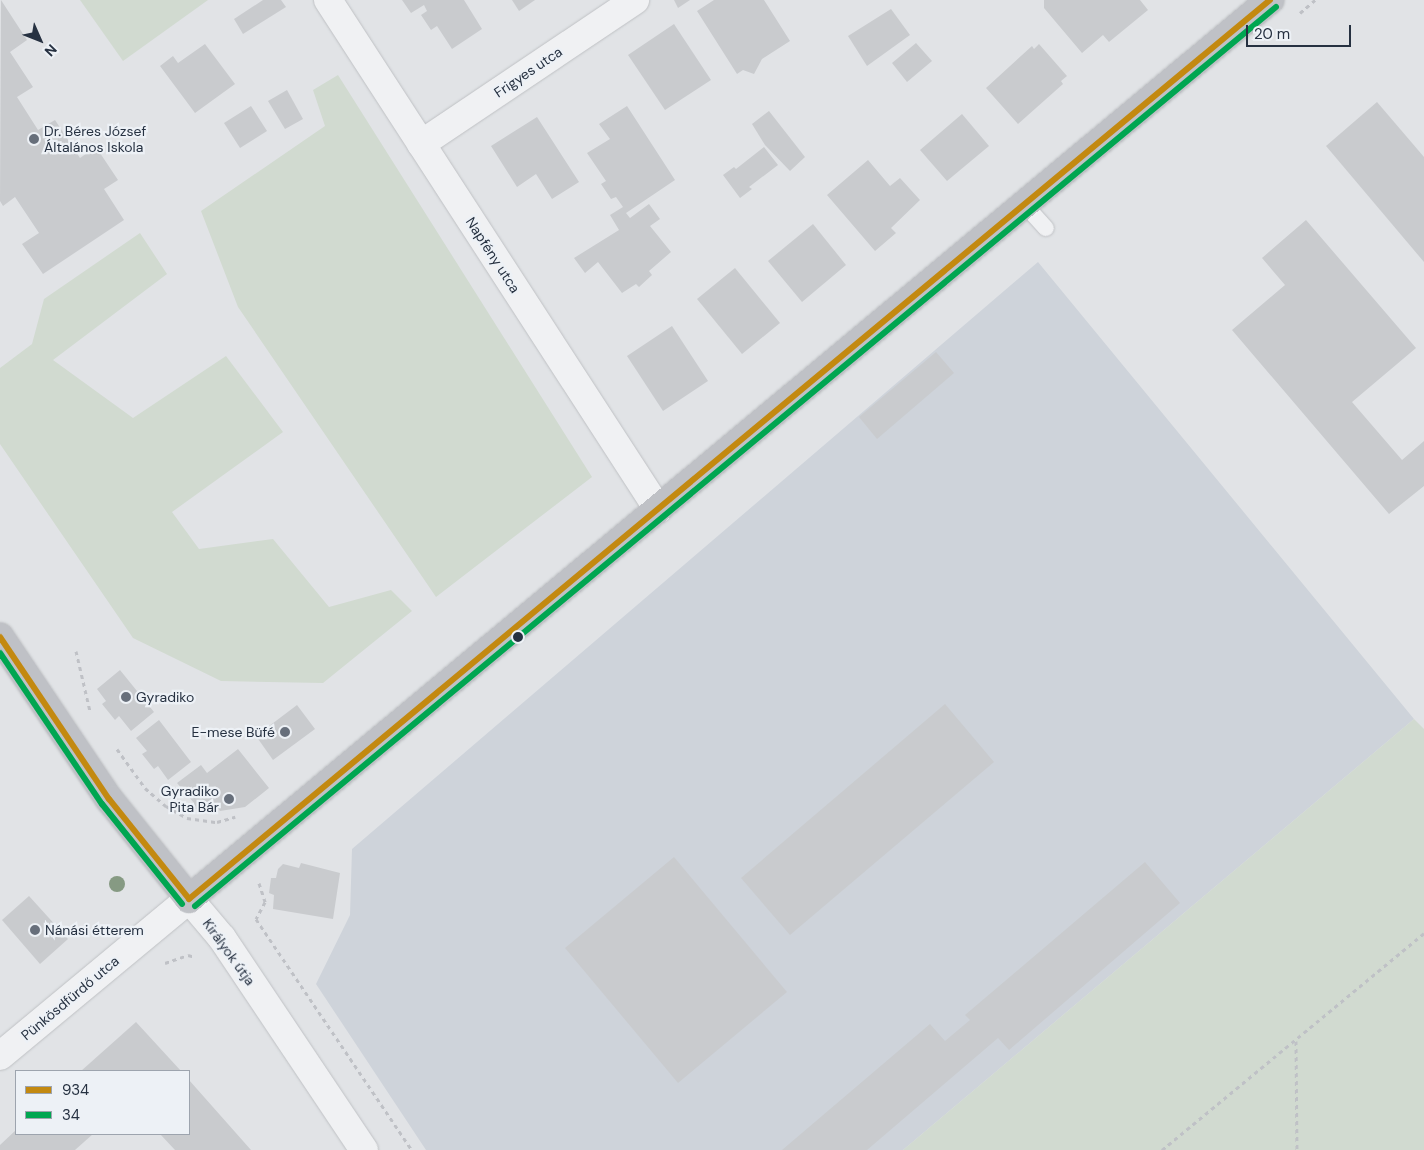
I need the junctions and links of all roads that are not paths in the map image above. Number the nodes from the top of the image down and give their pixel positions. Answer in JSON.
{"nodes":[{"id":1,"x":328,"y":0,"type":"edge"},
{"id":2,"x":635,"y":0,"type":"edge"},
{"id":3,"x":1270,"y":0,"type":"edge"},
{"id":4,"x":421,"y":144,"type":"junction"},
{"id":5,"x":1025,"y":205,"type":"junction"},
{"id":6,"x":1046,"y":228,"type":"dead end"},
{"id":7,"x":658,"y":509,"type":"junction"},
{"id":8,"x":0,"y":637,"type":"edge"},
{"id":9,"x":189,"y":899,"type":"junction"},
{"id":10,"x":0,"y":1056,"type":"edge"},
{"id":11,"x":364,"y":1150,"type":"edge"}],
"edges":[{"from":1,"to":4,"type":"street","name":"Napfény utca"},
{"from":2,"to":4,"type":"street","name":"Frigyes utca"},
{"from":3,"to":5,"type":"street","name":"Pünkösdfürdő utca"},
{"from":4,"to":7,"type":"street","name":"Napfény utca"},
{"from":5,"to":6,"type":"lane"},
{"from":5,"to":7,"type":"street","name":"Pünkösdfürdő utca"},
{"from":7,"to":9,"type":"street","name":"Pünkösdfürdő utca"},
{"from":8,"to":9,"type":"street","name":"Királyok útja"},
{"from":9,"to":10,"type":"street","name":"Pünkösdfürdő utca"},
{"from":9,"to":11,"type":"street","name":"Királyok útja"}]}
